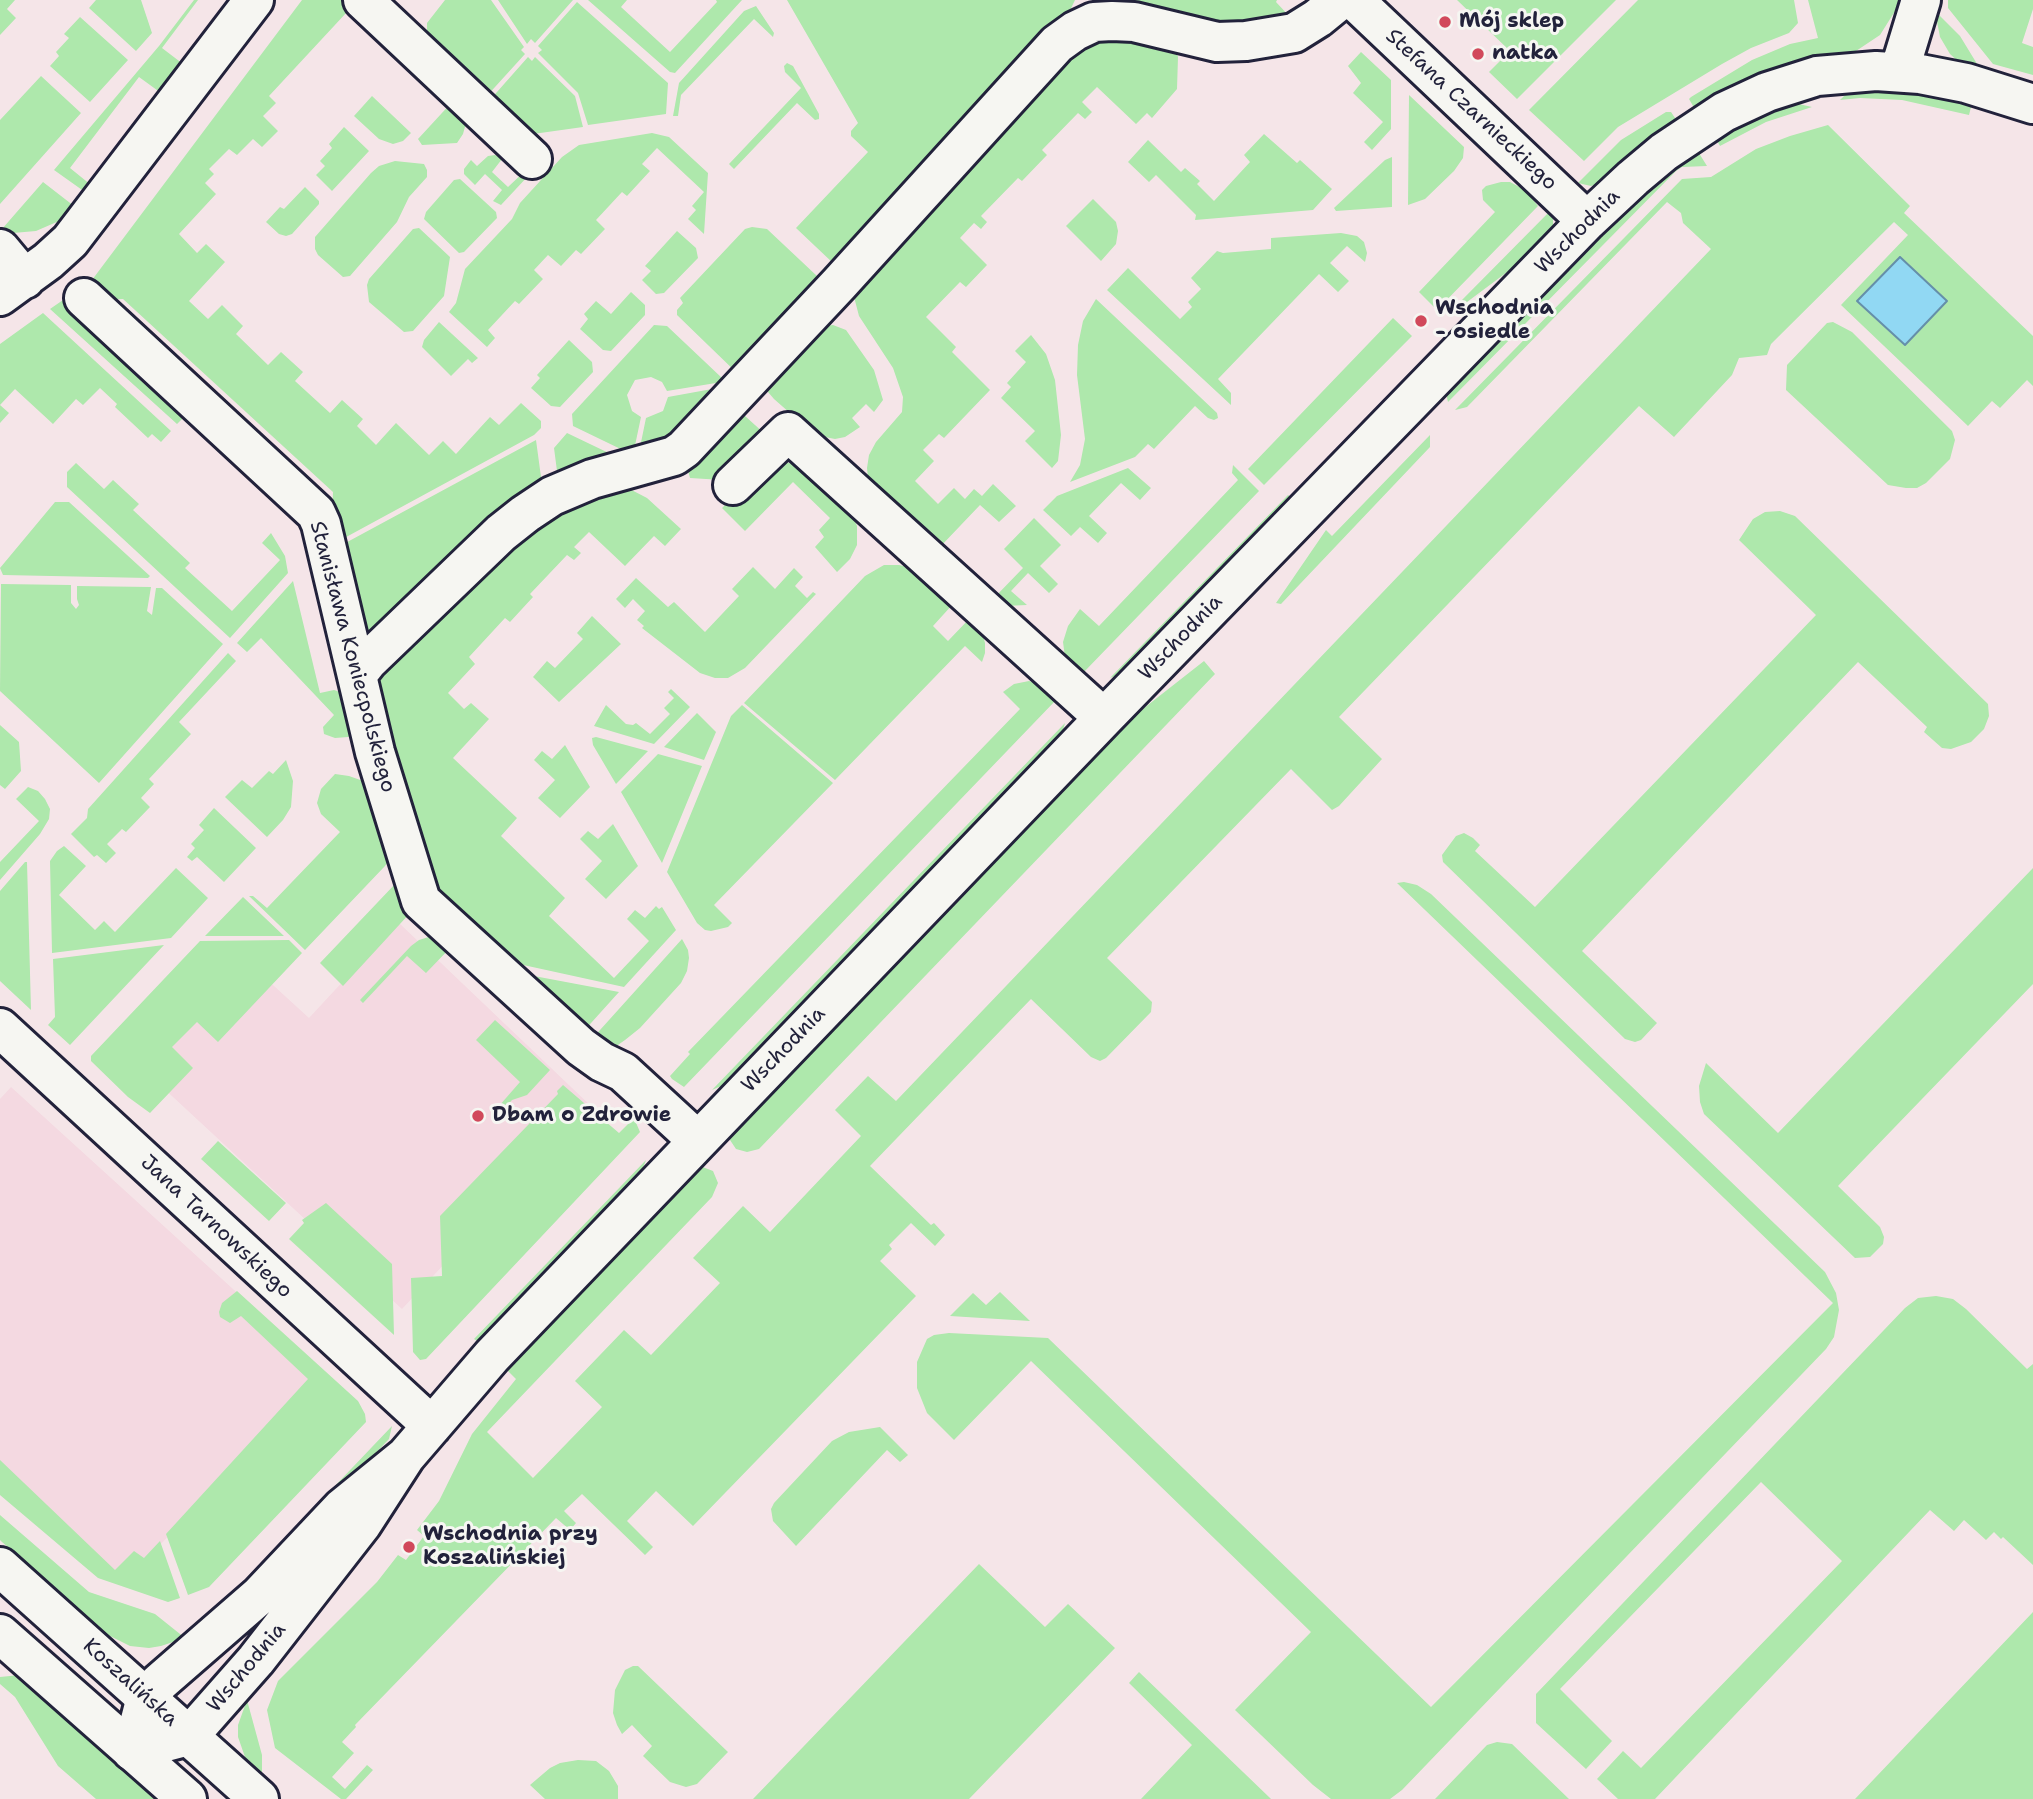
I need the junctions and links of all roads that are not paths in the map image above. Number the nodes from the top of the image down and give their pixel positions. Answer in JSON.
{"nodes":[{"id":1,"x":254,"y":0,"type":"edge"},
{"id":2,"x":363,"y":0,"type":"edge"},
{"id":3,"x":1340,"y":0,"type":"edge"},
{"id":4,"x":1354,"y":0,"type":"edge"},
{"id":5,"x":1921,"y":0,"type":"edge"},
{"id":6,"x":1899,"y":72,"type":"junction"},
{"id":7,"x":2033,"y":104,"type":"edge"},
{"id":8,"x":532,"y":159,"type":"dead end"},
{"id":9,"x":1587,"y":221,"type":"junction"},
{"id":10,"x":0,"y":249,"type":"edge"},
{"id":11,"x":13,"y":287,"type":"edge"},
{"id":12,"x":84,"y":298,"type":"dead end"},
{"id":13,"x":733,"y":485,"type":"dead end"},
{"id":14,"x":358,"y":675,"type":"junction"},
{"id":15,"x":1104,"y":718,"type":"junction"},
{"id":16,"x":0,"y":1028,"type":"edge"},
{"id":17,"x":697,"y":1140,"type":"junction"},
{"id":18,"x":432,"y":1426,"type":"junction"},
{"id":19,"x":406,"y":1456,"type":"junction"},
{"id":20,"x":0,"y":1567,"type":"edge"},
{"id":21,"x":0,"y":1634,"type":"edge"},
{"id":22,"x":146,"y":1697,"type":"junction"},
{"id":23,"x":189,"y":1736,"type":"junction"},
{"id":24,"x":132,"y":1751,"type":"junction"},
{"id":25,"x":187,"y":1799,"type":"edge"},
{"id":26,"x":259,"y":1799,"type":"edge"}],
"edges":[{"from":1,"to":11,"type":"street"},
{"from":2,"to":8,"type":"street"},
{"from":3,"to":14,"type":"street"},
{"from":4,"to":9,"type":"street","name":"Stefana Czarnieckiego"},
{"from":5,"to":6,"type":"street"},
{"from":6,"to":7,"type":"street","name":"Wschodnia"},
{"from":6,"to":9,"type":"street","name":"Wschodnia"},
{"from":9,"to":15,"type":"street","name":"Wschodnia"},
{"from":10,"to":11,"type":"street"},
{"from":12,"to":14,"type":"street","name":"Stanisława Koniecpolskiego"},
{"from":13,"to":15,"type":"street"},
{"from":14,"to":17,"type":"street","name":"Stanisława Koniecpolskiego"},
{"from":15,"to":17,"type":"street","name":"Wschodnia"},
{"from":16,"to":18,"type":"street","name":"Jana Tarnowskiego"},
{"from":17,"to":18,"type":"street","name":"Wschodnia"},
{"from":18,"to":19,"type":"street","name":"Wschodnia"},
{"from":19,"to":22,"type":"street","name":"Wschodnia"},
{"from":19,"to":23,"type":"street","name":"Wschodnia"},
{"from":20,"to":22,"type":"street","name":"Koszalińska"},
{"from":21,"to":24,"type":"street"},
{"from":22,"to":23,"type":"street","name":"Koszalińska"},
{"from":22,"to":24,"type":"street"},
{"from":23,"to":24,"type":"street"},
{"from":23,"to":26,"type":"street","name":"Koszalińska"},
{"from":24,"to":25,"type":"street"}]}
